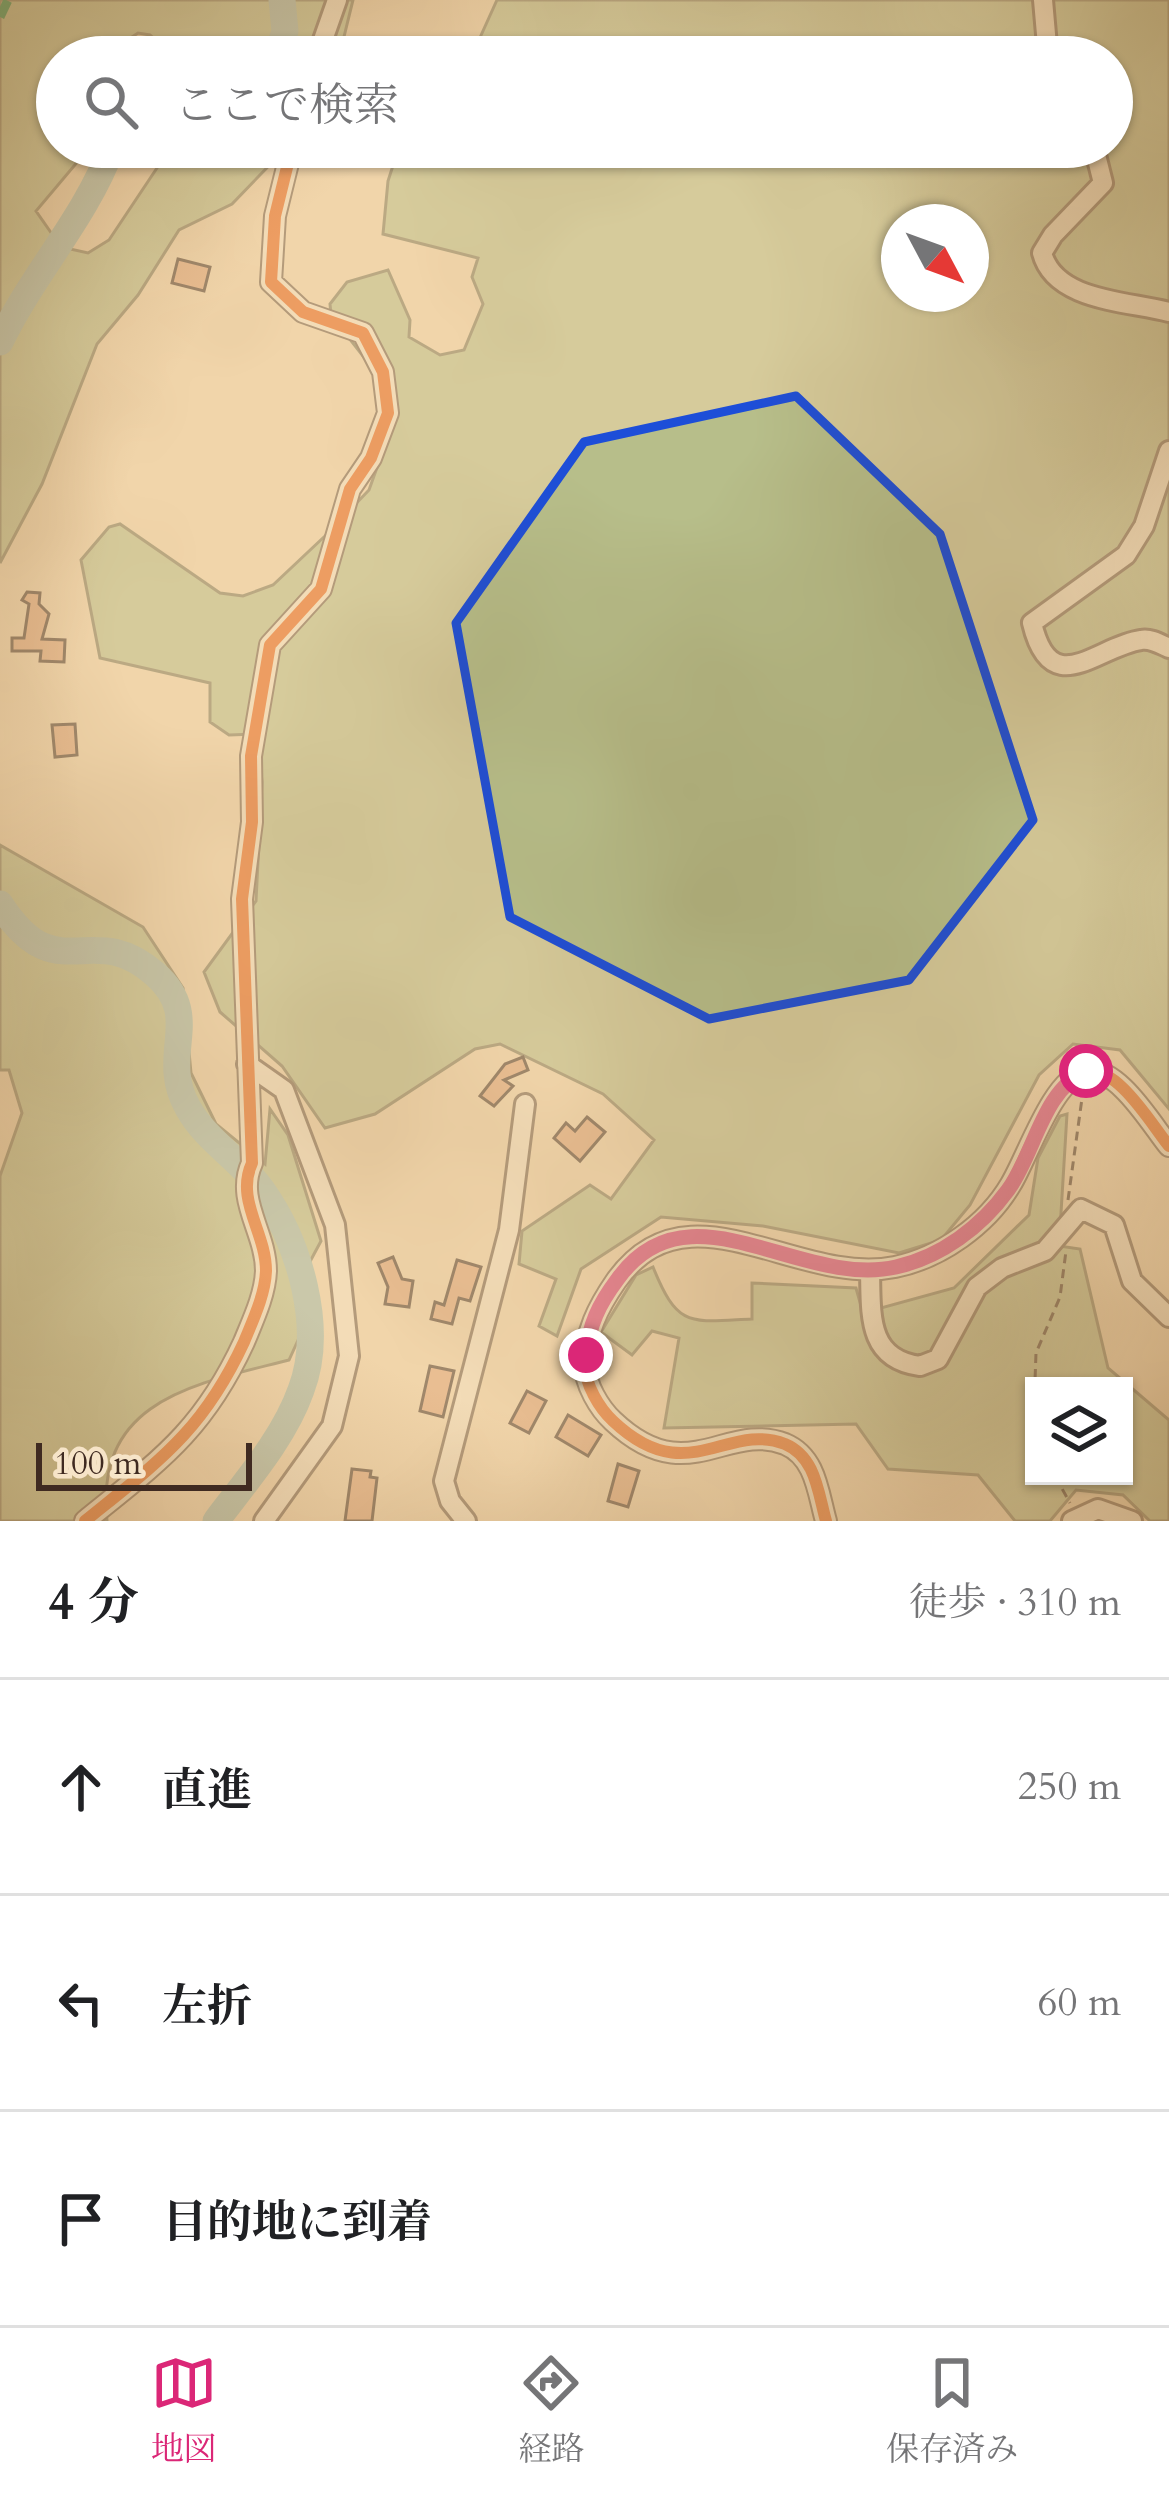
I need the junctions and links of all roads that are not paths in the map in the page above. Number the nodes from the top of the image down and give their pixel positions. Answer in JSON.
{"nodes":[{"id":1,"x":337,"y":0,"type":"edge"},
{"id":2,"x":1043,"y":0,"type":"edge"},
{"id":3,"x":324,"y":36,"type":"edge"},
{"id":4,"x":1046,"y":36,"type":"edge"},
{"id":5,"x":287,"y":168,"type":"edge"},
{"id":6,"x":1099,"y":168,"type":"edge"},
{"id":7,"x":1169,"y":312,"type":"edge"},
{"id":8,"x":1169,"y":451,"type":"edge"},
{"id":9,"x":1169,"y":647,"type":"edge"},
{"id":10,"x":247,"y":1064,"type":"junction"},
{"id":11,"x":525,"y":1104,"type":"dead end"},
{"id":12,"x":1169,"y":1146,"type":"edge"},
{"id":13,"x":870,"y":1270,"type":"junction"},
{"id":14,"x":1169,"y":1317,"type":"edge"},
{"id":15,"x":1075,"y":1518,"type":"edge"},
{"id":16,"x":85,"y":1521,"type":"edge"},
{"id":17,"x":264,"y":1521,"type":"edge"},
{"id":18,"x":466,"y":1521,"type":"edge"},
{"id":19,"x":826,"y":1521,"type":"edge"},
{"id":20,"x":1132,"y":1521,"type":"edge"}],
"edges":[{"from":1,"to":3,"type":"street"},
{"from":2,"to":4,"type":"street"},
{"from":5,"to":10,"type":"street"},
{"from":6,"to":7,"type":"street"},
{"from":8,"to":9,"type":"street"},
{"from":10,"to":16,"type":"street"},
{"from":10,"to":17,"type":"street"},
{"from":11,"to":18,"type":"street"},
{"from":12,"to":13,"type":"street"},
{"from":13,"to":14,"type":"street"},
{"from":13,"to":19,"type":"street"},
{"from":15,"to":20,"type":"street"}]}
